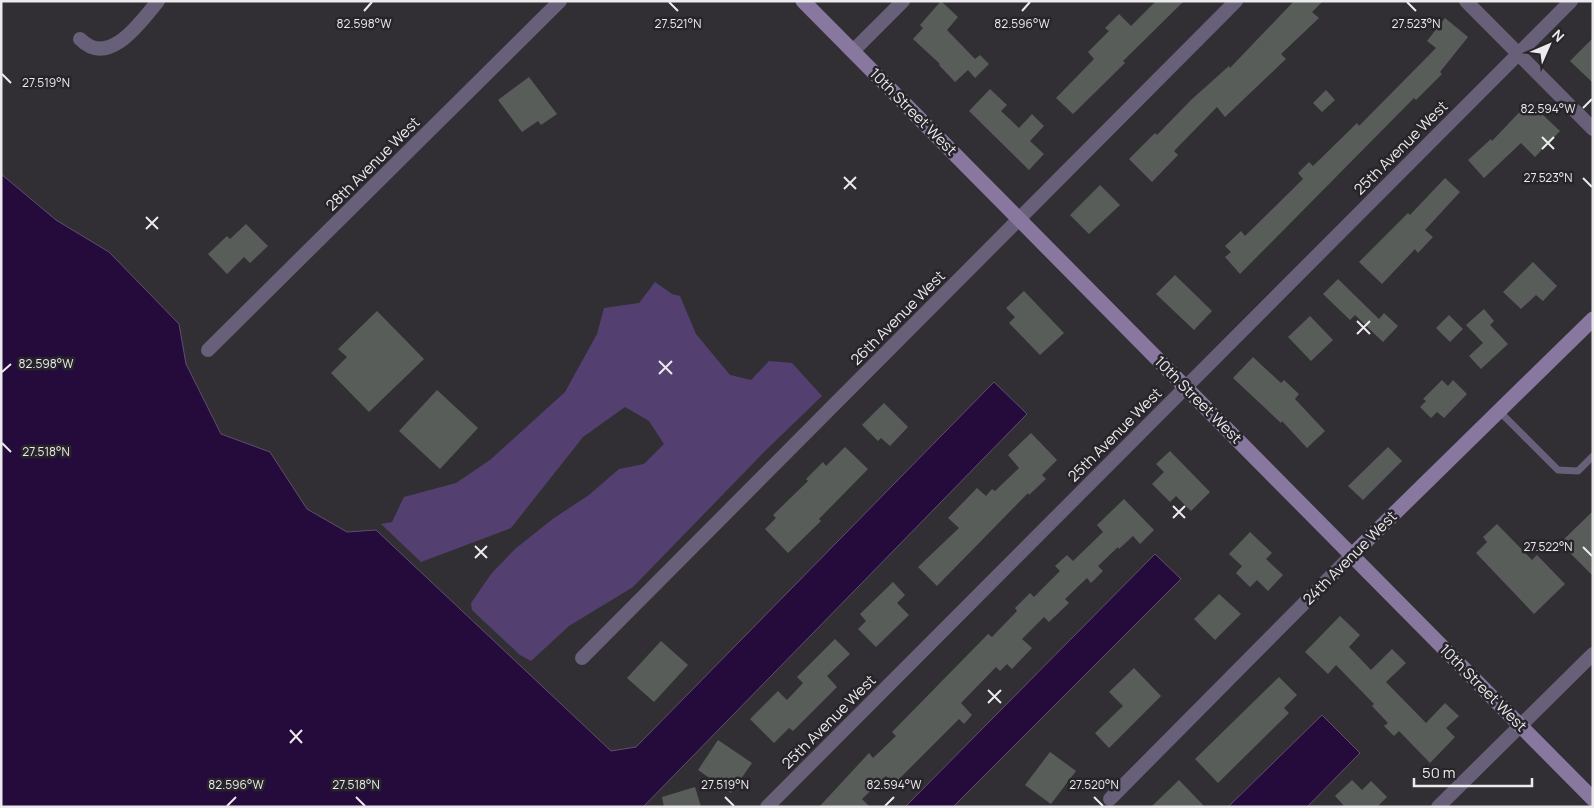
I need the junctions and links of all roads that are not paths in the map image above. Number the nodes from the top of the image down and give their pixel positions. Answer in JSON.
{"nodes":[{"id":1,"x":158,"y":1,"type":"edge"},
{"id":2,"x":560,"y":1,"type":"edge"},
{"id":3,"x":803,"y":1,"type":"edge"},
{"id":4,"x":902,"y":1,"type":"edge"},
{"id":5,"x":1236,"y":1,"type":"edge"},
{"id":6,"x":1466,"y":1,"type":"edge"},
{"id":7,"x":1571,"y":1,"type":"edge"},
{"id":8,"x":80,"y":39,"type":"dead end"},
{"id":9,"x":852,"y":51,"type":"junction"},
{"id":10,"x":1518,"y":54,"type":"junction"},
{"id":11,"x":1593,"y":129,"type":"edge"},
{"id":12,"x":1019,"y":219,"type":"junction"},
{"id":13,"x":1593,"y":319,"type":"edge"},
{"id":14,"x":208,"y":350,"type":"dead end"},
{"id":15,"x":1186,"y":388,"type":"junction"},
{"id":16,"x":1499,"y":411,"type":"junction"},
{"id":17,"x":1593,"y":456,"type":"edge"},
{"id":18,"x":1352,"y":555,"type":"junction"},
{"id":19,"x":1593,"y":654,"type":"edge"},
{"id":20,"x":582,"y":658,"type":"dead end"},
{"id":21,"x":1520,"y":726,"type":"junction"},
{"id":22,"x":1110,"y":799,"type":"dead end"},
{"id":23,"x":1593,"y":799,"type":"edge"},
{"id":24,"x":767,"y":807,"type":"edge"},
{"id":25,"x":1438,"y":807,"type":"edge"}],
"edges":[{"from":1,"to":8,"type":"street"},
{"from":2,"to":14,"type":"street","name":"28th Avenue West"},
{"from":3,"to":9,"type":"street","name":"10th Street West"},
{"from":4,"to":9,"type":"street"},
{"from":5,"to":12,"type":"street","name":"26th Avenue West"},
{"from":6,"to":10,"type":"street"},
{"from":7,"to":10,"type":"street","name":"25th Avenue West"},
{"from":9,"to":12,"type":"street","name":"10th Street West"},
{"from":10,"to":11,"type":"street"},
{"from":10,"to":15,"type":"street","name":"25th Avenue West"},
{"from":12,"to":15,"type":"street","name":"10th Street West"},
{"from":12,"to":20,"type":"street","name":"26th Avenue West"},
{"from":13,"to":16,"type":"street","name":"24th Avenue West"},
{"from":15,"to":18,"type":"street","name":"10th Street West"},
{"from":15,"to":24,"type":"street","name":"25th Avenue West"},
{"from":16,"to":17,"type":"lane"},
{"from":16,"to":18,"type":"street","name":"24th Avenue West"},
{"from":18,"to":21,"type":"street","name":"10th Street West"},
{"from":18,"to":22,"type":"street","name":"24th Avenue West"},
{"from":19,"to":21,"type":"street"},
{"from":21,"to":23,"type":"street","name":"10th Street West"},
{"from":21,"to":25,"type":"street"}]}
